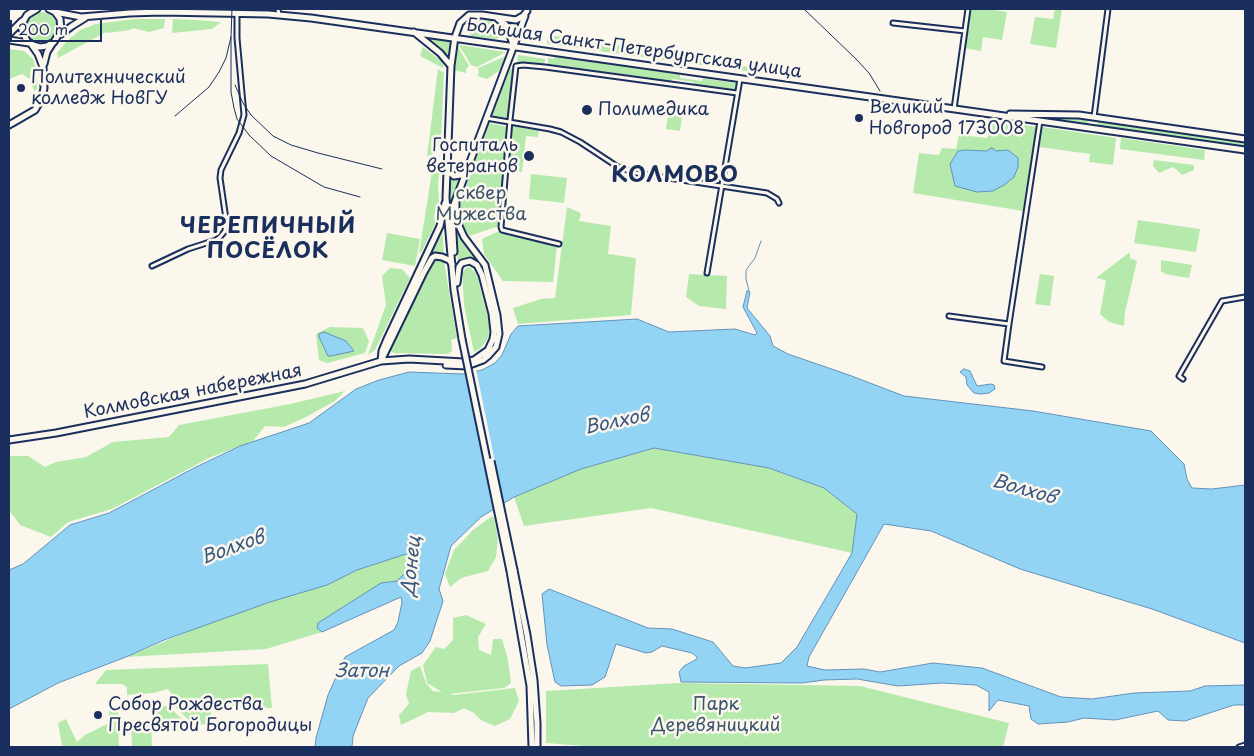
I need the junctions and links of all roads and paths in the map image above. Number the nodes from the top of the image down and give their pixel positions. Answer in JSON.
{"nodes":[{"id":1,"x":28,"y":9,"type":"edge"},
{"id":2,"x":37,"y":9,"type":"edge"},
{"id":3,"x":968,"y":9,"type":"edge"},
{"id":4,"x":1108,"y":9,"type":"edge"},
{"id":5,"x":52,"y":10,"type":"edge"},
{"id":6,"x":527,"y":10,"type":"edge"},
{"id":7,"x":279,"y":12,"type":"edge"},
{"id":8,"x":237,"y":14,"type":"junction"},
{"id":9,"x":88,"y":17,"type":"junction"},
{"id":10,"x":496,"y":17,"type":"junction"},
{"id":11,"x":25,"y":18,"type":"junction"},
{"id":12,"x":893,"y":23,"type":"dead end"},
{"id":13,"x":456,"y":31,"type":"junction"},
{"id":14,"x":965,"y":31,"type":"junction"},
{"id":15,"x":413,"y":32,"type":"junction"},
{"id":16,"x":9,"y":34,"type":"edge"},
{"id":17,"x":444,"y":36,"type":"junction"},
{"id":18,"x":59,"y":37,"type":"junction"},
{"id":19,"x":454,"y":37,"type":"junction"},
{"id":20,"x":9,"y":40,"type":"edge"},
{"id":21,"x":30,"y":44,"type":"junction"},
{"id":22,"x":52,"y":44,"type":"junction"},
{"id":23,"x":514,"y":46,"type":"junction"},
{"id":24,"x":451,"y":66,"type":"junction"},
{"id":25,"x":43,"y":67,"type":"junction"},
{"id":26,"x":740,"y":78,"type":"junction"},
{"id":27,"x":737,"y":93,"type":"junction"},
{"id":28,"x":954,"y":109,"type":"junction"},
{"id":29,"x":997,"y":114,"type":"junction"},
{"id":30,"x":1094,"y":117,"type":"junction"},
{"id":31,"x":485,"y":118,"type":"junction"},
{"id":32,"x":1040,"y":121,"type":"junction"},
{"id":33,"x":509,"y":122,"type":"junction"},
{"id":34,"x":9,"y":125,"type":"edge"},
{"id":35,"x":1092,"y":129,"type":"junction"},
{"id":36,"x":1245,"y":138,"type":"edge"},
{"id":37,"x":1245,"y":150,"type":"edge"},
{"id":38,"x":446,"y":165,"type":"junction"},
{"id":39,"x":467,"y":168,"type":"junction"},
{"id":40,"x":721,"y":187,"type":"junction"},
{"id":41,"x":446,"y":198,"type":"junction"},
{"id":42,"x":456,"y":198,"type":"junction"},
{"id":43,"x":779,"y":203,"type":"dead end"},
{"id":44,"x":559,"y":244,"type":"dead end"},
{"id":45,"x":452,"y":264,"type":"junction"},
{"id":46,"x":152,"y":266,"type":"dead end"},
{"id":47,"x":707,"y":273,"type":"dead end"},
{"id":48,"x":457,"y":283,"type":"junction"},
{"id":49,"x":1245,"y":297,"type":"edge"},
{"id":50,"x":948,"y":316,"type":"dead end"},
{"id":51,"x":1009,"y":324,"type":"junction"},
{"id":52,"x":464,"y":338,"type":"junction"},
{"id":53,"x":381,"y":361,"type":"junction"},
{"id":54,"x":1042,"y":367,"type":"dead end"},
{"id":55,"x":1183,"y":379,"type":"dead end"},
{"id":56,"x":9,"y":440,"type":"edge"},
{"id":57,"x":512,"y":571,"type":"junction"},
{"id":58,"x":532,"y":747,"type":"edge"},
{"id":59,"x":537,"y":747,"type":"edge"}],
"edges":[{"from":1,"to":11,"type":"main road"},
{"from":2,"to":11,"type":"main road"},
{"from":3,"to":14,"type":"street"},
{"from":4,"to":30,"type":"street"},
{"from":5,"to":9,"type":"main road","name":"Большая Санкт-Петербургская улица"},
{"from":5,"to":18,"type":"main road"},
{"from":6,"to":10,"type":"main road"},
{"from":6,"to":23,"type":"main road"},
{"from":7,"to":8,"type":"main road","name":"Большая Санкт-Петербургская улица"},
{"from":7,"to":15,"type":"main road","name":"Большая Санкт-Петербургская улица"},
{"from":8,"to":9,"type":"main road","name":"Большая Санкт-Петербургская улица"},
{"from":8,"to":46,"type":"street"},
{"from":9,"to":18,"type":"main road","name":"Большая Санкт-Петербургская улица"},
{"from":10,"to":13,"type":"main road"},
{"from":10,"to":23,"type":"main road"},
{"from":11,"to":16,"type":"main road"},
{"from":11,"to":21,"type":"main road"},
{"from":12,"to":14,"type":"street"},
{"from":13,"to":17,"type":"main road"},
{"from":13,"to":19,"type":"main road"},
{"from":14,"to":28,"type":"street"},
{"from":15,"to":17,"type":"main road","name":"Большая Санкт-Петербургская улица"},
{"from":15,"to":24,"type":"main road"},
{"from":17,"to":19,"type":"main road","name":"Большая Санкт-Петербургская улица"},
{"from":18,"to":22,"type":"main road","name":"Большая Санкт-Петербургская улица"},
{"from":19,"to":23,"type":"main road","name":"Большая Санкт-Петербургская улица"},
{"from":19,"to":24,"type":"main road"},
{"from":20,"to":21,"type":"main road"},
{"from":21,"to":22,"type":"main road"},
{"from":21,"to":25,"type":"main road"},
{"from":22,"to":25,"type":"main road"},
{"from":23,"to":26,"type":"main road","name":"Большая Санкт-Петербургская улица"},
{"from":23,"to":31,"type":"main road"},
{"from":24,"to":38,"type":"main road"},
{"from":25,"to":34,"type":"main road"},
{"from":26,"to":27,"type":"street"},
{"from":26,"to":28,"type":"main road","name":"Большая Санкт-Петербургская улица"},
{"from":27,"to":33,"type":"street"},
{"from":27,"to":40,"type":"street"},
{"from":28,"to":29,"type":"main road","name":"Большая Санкт-Петербургская улица"},
{"from":29,"to":30,"type":"main road","name":"Большая Санкт-Петербургская улица"},
{"from":29,"to":32,"type":"main road","name":"Большая Санкт-Петербургская улица"},
{"from":30,"to":35,"type":"main road"},
{"from":30,"to":36,"type":"main road","name":"Большая Санкт-Петербургская улица"},
{"from":31,"to":33,"type":"street"},
{"from":31,"to":39,"type":"main road"},
{"from":32,"to":35,"type":"main road","name":"Большая Санкт-Петербургская улица"},
{"from":32,"to":51,"type":"street"},
{"from":33,"to":40,"type":"street"},
{"from":33,"to":44,"type":"street"},
{"from":35,"to":37,"type":"main road","name":"Большая Санкт-Петербургская улица"},
{"from":38,"to":39,"type":"main road"},
{"from":38,"to":41,"type":"main road"},
{"from":39,"to":42,"type":"main road"},
{"from":40,"to":43,"type":"street"},
{"from":40,"to":47,"type":"street"},
{"from":41,"to":45,"type":"main road"},
{"from":41,"to":53,"type":"main road"},
{"from":42,"to":48,"type":"main road"},
{"from":42,"to":53,"type":"main road","name":"Колмовская набережная"},
{"from":45,"to":52,"type":"main road"},
{"from":45,"to":53,"type":"main road"},
{"from":48,"to":52,"type":"main road"},
{"from":48,"to":53,"type":"main road","name":"Колмовская набережная"},
{"from":49,"to":55,"type":"street"},
{"from":50,"to":51,"type":"street"},
{"from":51,"to":54,"type":"street"},
{"from":52,"to":57,"type":"main road","bridge":true},
{"from":53,"to":56,"type":"main road","name":"Колмовская набережная"},
{"from":57,"to":58,"type":"main road"},
{"from":57,"to":59,"type":"main road"}]}
